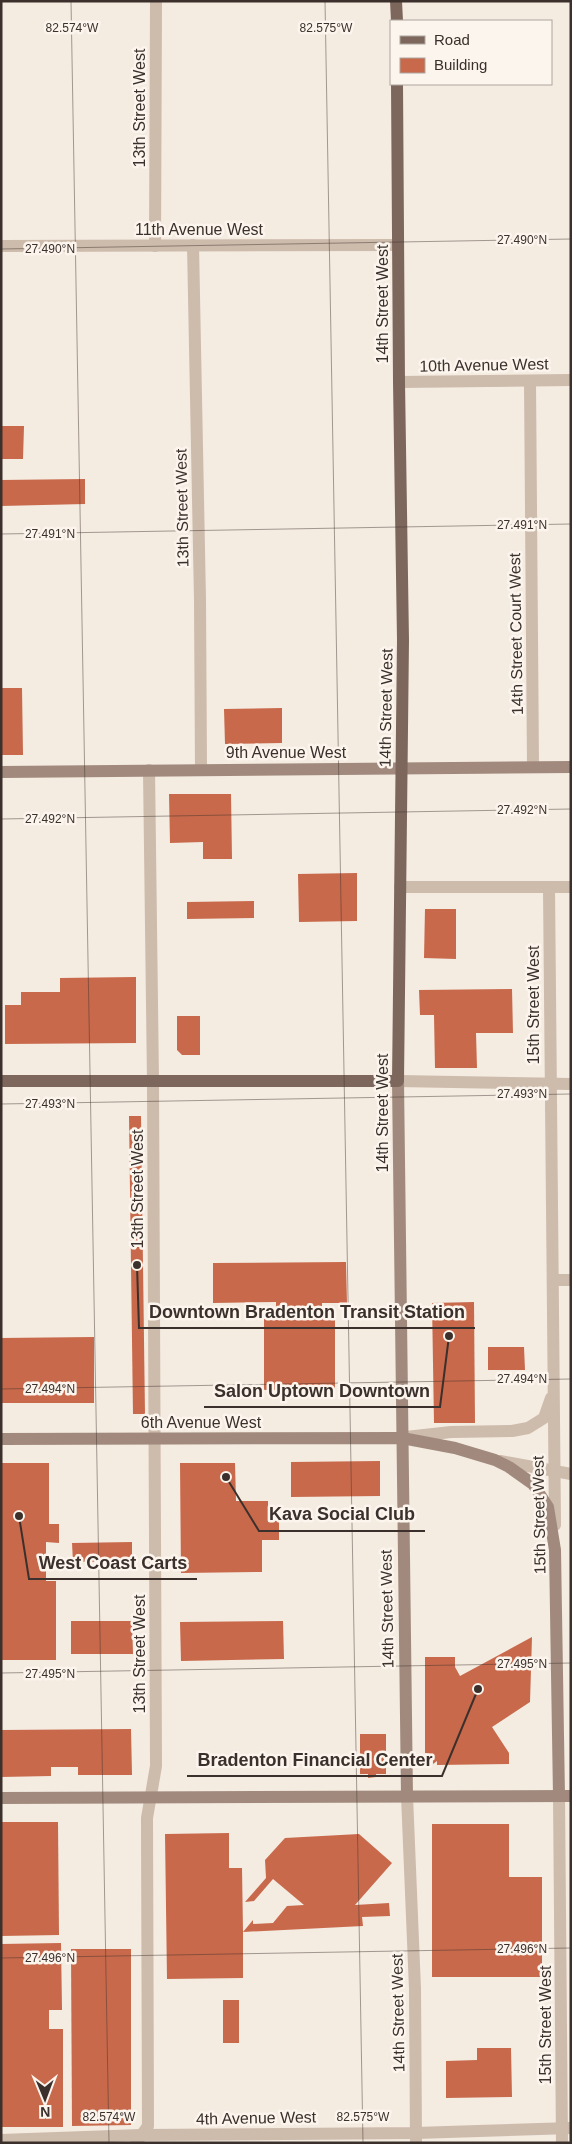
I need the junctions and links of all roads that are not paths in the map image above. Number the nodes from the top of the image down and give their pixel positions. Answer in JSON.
{"nodes":[{"id":1,"x":156,"y":1,"type":"edge"},
{"id":2,"x":396,"y":1,"type":"edge"},
{"id":3,"x":397,"y":20,"type":"edge"},
{"id":4,"x":397,"y":85,"type":"edge"},
{"id":5,"x":193,"y":245,"type":"junction"},
{"id":6,"x":398,"y":245,"type":"junction"},
{"id":7,"x":1,"y":246,"type":"edge"},
{"id":8,"x":155,"y":246,"type":"junction"},
{"id":9,"x":530,"y":380,"type":"junction"},
{"id":10,"x":571,"y":380,"type":"edge"},
{"id":11,"x":399,"y":382,"type":"junction"},
{"id":12,"x":533,"y":767,"type":"junction"},
{"id":13,"x":571,"y":767,"type":"edge"},
{"id":14,"x":402,"y":768,"type":"junction"},
{"id":15,"x":201,"y":769,"type":"junction"},
{"id":16,"x":149,"y":770,"type":"junction"},
{"id":17,"x":1,"y":772,"type":"edge"},
{"id":18,"x":549,"y":887,"type":"junction"},
{"id":19,"x":571,"y":887,"type":"edge"},
{"id":20,"x":400,"y":888,"type":"junction"},
{"id":21,"x":1,"y":1081,"type":"edge"},
{"id":22,"x":153,"y":1081,"type":"junction"},
{"id":23,"x":398,"y":1082,"type":"junction"},
{"id":24,"x":550,"y":1084,"type":"junction"},
{"id":25,"x":571,"y":1084,"type":"edge"},
{"id":26,"x":553,"y":1280,"type":"junction"},
{"id":27,"x":571,"y":1280,"type":"edge"},
{"id":28,"x":554,"y":1386,"type":"junction"},
{"id":29,"x":155,"y":1438,"type":"junction"},
{"id":30,"x":402,"y":1438,"type":"junction"},
{"id":31,"x":1,"y":1439,"type":"edge"},
{"id":32,"x":495,"y":1460,"type":"junction"},
{"id":33,"x":554,"y":1471,"type":"junction"},
{"id":34,"x":571,"y":1474,"type":"edge"},
{"id":35,"x":555,"y":1550,"type":"junction"},
{"id":36,"x":407,"y":1796,"type":"junction"},
{"id":37,"x":565,"y":1796,"type":"edge"},
{"id":38,"x":1,"y":1798,"type":"edge"},
{"id":39,"x":150,"y":1799,"type":"junction"},
{"id":40,"x":566,"y":2128,"type":"edge"},
{"id":41,"x":416,"y":2138,"type":"edge"},
{"id":42,"x":138,"y":2139,"type":"edge"},
{"id":43,"x":1,"y":2140,"type":"edge"},
{"id":44,"x":562,"y":2143,"type":"edge"}],
"edges":[{"from":1,"to":8,"type":"street","name":"13th Street West"},
{"from":2,"to":3,"type":"main road"},
{"from":4,"to":6,"type":"main road","name":"14th Street West"},
{"from":5,"to":6,"type":"street","name":"11th Avenue West"},
{"from":5,"to":8,"type":"street","name":"11th Avenue West"},
{"from":5,"to":15,"type":"street","name":"13th Street West"},
{"from":6,"to":11,"type":"main road","name":"14th Street West"},
{"from":7,"to":8,"type":"street","name":"11th Avenue West"},
{"from":9,"to":10,"type":"street","name":"10th Avenue West"},
{"from":9,"to":11,"type":"street","name":"10th Avenue West"},
{"from":9,"to":12,"type":"street","name":"14th Street Court West"},
{"from":11,"to":14,"type":"main road","name":"14th Street West"},
{"from":12,"to":13,"type":"main road","name":"9th Avenue West"},
{"from":12,"to":14,"type":"main road","name":"9th Avenue West"},
{"from":14,"to":15,"type":"main road","name":"9th Avenue West"},
{"from":14,"to":20,"type":"main road","name":"14th Street West"},
{"from":15,"to":16,"type":"main road","name":"9th Avenue West"},
{"from":16,"to":17,"type":"main road","name":"9th Avenue West"},
{"from":16,"to":22,"type":"street","name":"13th Street West"},
{"from":18,"to":19,"type":"street"},
{"from":18,"to":20,"type":"street"},
{"from":18,"to":24,"type":"street","name":"15th Street West"},
{"from":20,"to":23,"type":"main road","name":"14th Street West"},
{"from":21,"to":22,"type":"main road"},
{"from":22,"to":23,"type":"main road"},
{"from":22,"to":29,"type":"street","name":"13th Street West"},
{"from":23,"to":24,"type":"street"},
{"from":23,"to":30,"type":"main road","name":"14th Street West"},
{"from":24,"to":25,"type":"street"},
{"from":24,"to":26,"type":"street","name":"15th Street West"},
{"from":26,"to":27,"type":"street"},
{"from":26,"to":28,"type":"street","name":"15th Street West"},
{"from":28,"to":30,"type":"street","name":"6th Avenue West"},
{"from":28,"to":33,"type":"street","name":"15th Street West"},
{"from":29,"to":30,"type":"main road","name":"6th Avenue West"},
{"from":29,"to":31,"type":"main road","name":"6th Avenue West"},
{"from":29,"to":39,"type":"street","name":"13th Street West"},
{"from":30,"to":32,"type":"main road","name":"6th Avenue West"},
{"from":30,"to":36,"type":"main road","name":"14th Street West"},
{"from":32,"to":33,"type":"street","name":"6th Avenue West"},
{"from":32,"to":35,"type":"main road","name":"6th Avenue West"},
{"from":33,"to":34,"type":"street","name":"6th Avenue West"},
{"from":33,"to":35,"type":"street","name":"15th Street West"},
{"from":35,"to":37,"type":"main road","name":"15th Street West"},
{"from":36,"to":37,"type":"main road"},
{"from":36,"to":39,"type":"main road"},
{"from":36,"to":41,"type":"street","name":"14th Street West"},
{"from":37,"to":40,"type":"street","name":"15th Street West"},
{"from":38,"to":39,"type":"main road"},
{"from":39,"to":42,"type":"street","name":"13th Street West"},
{"from":40,"to":41,"type":"street","name":"4th Avenue West"},
{"from":40,"to":44,"type":"street","name":"15th Street West"},
{"from":41,"to":42,"type":"street","name":"4th Avenue West"},
{"from":42,"to":43,"type":"street","name":"4th Avenue West"}]}
